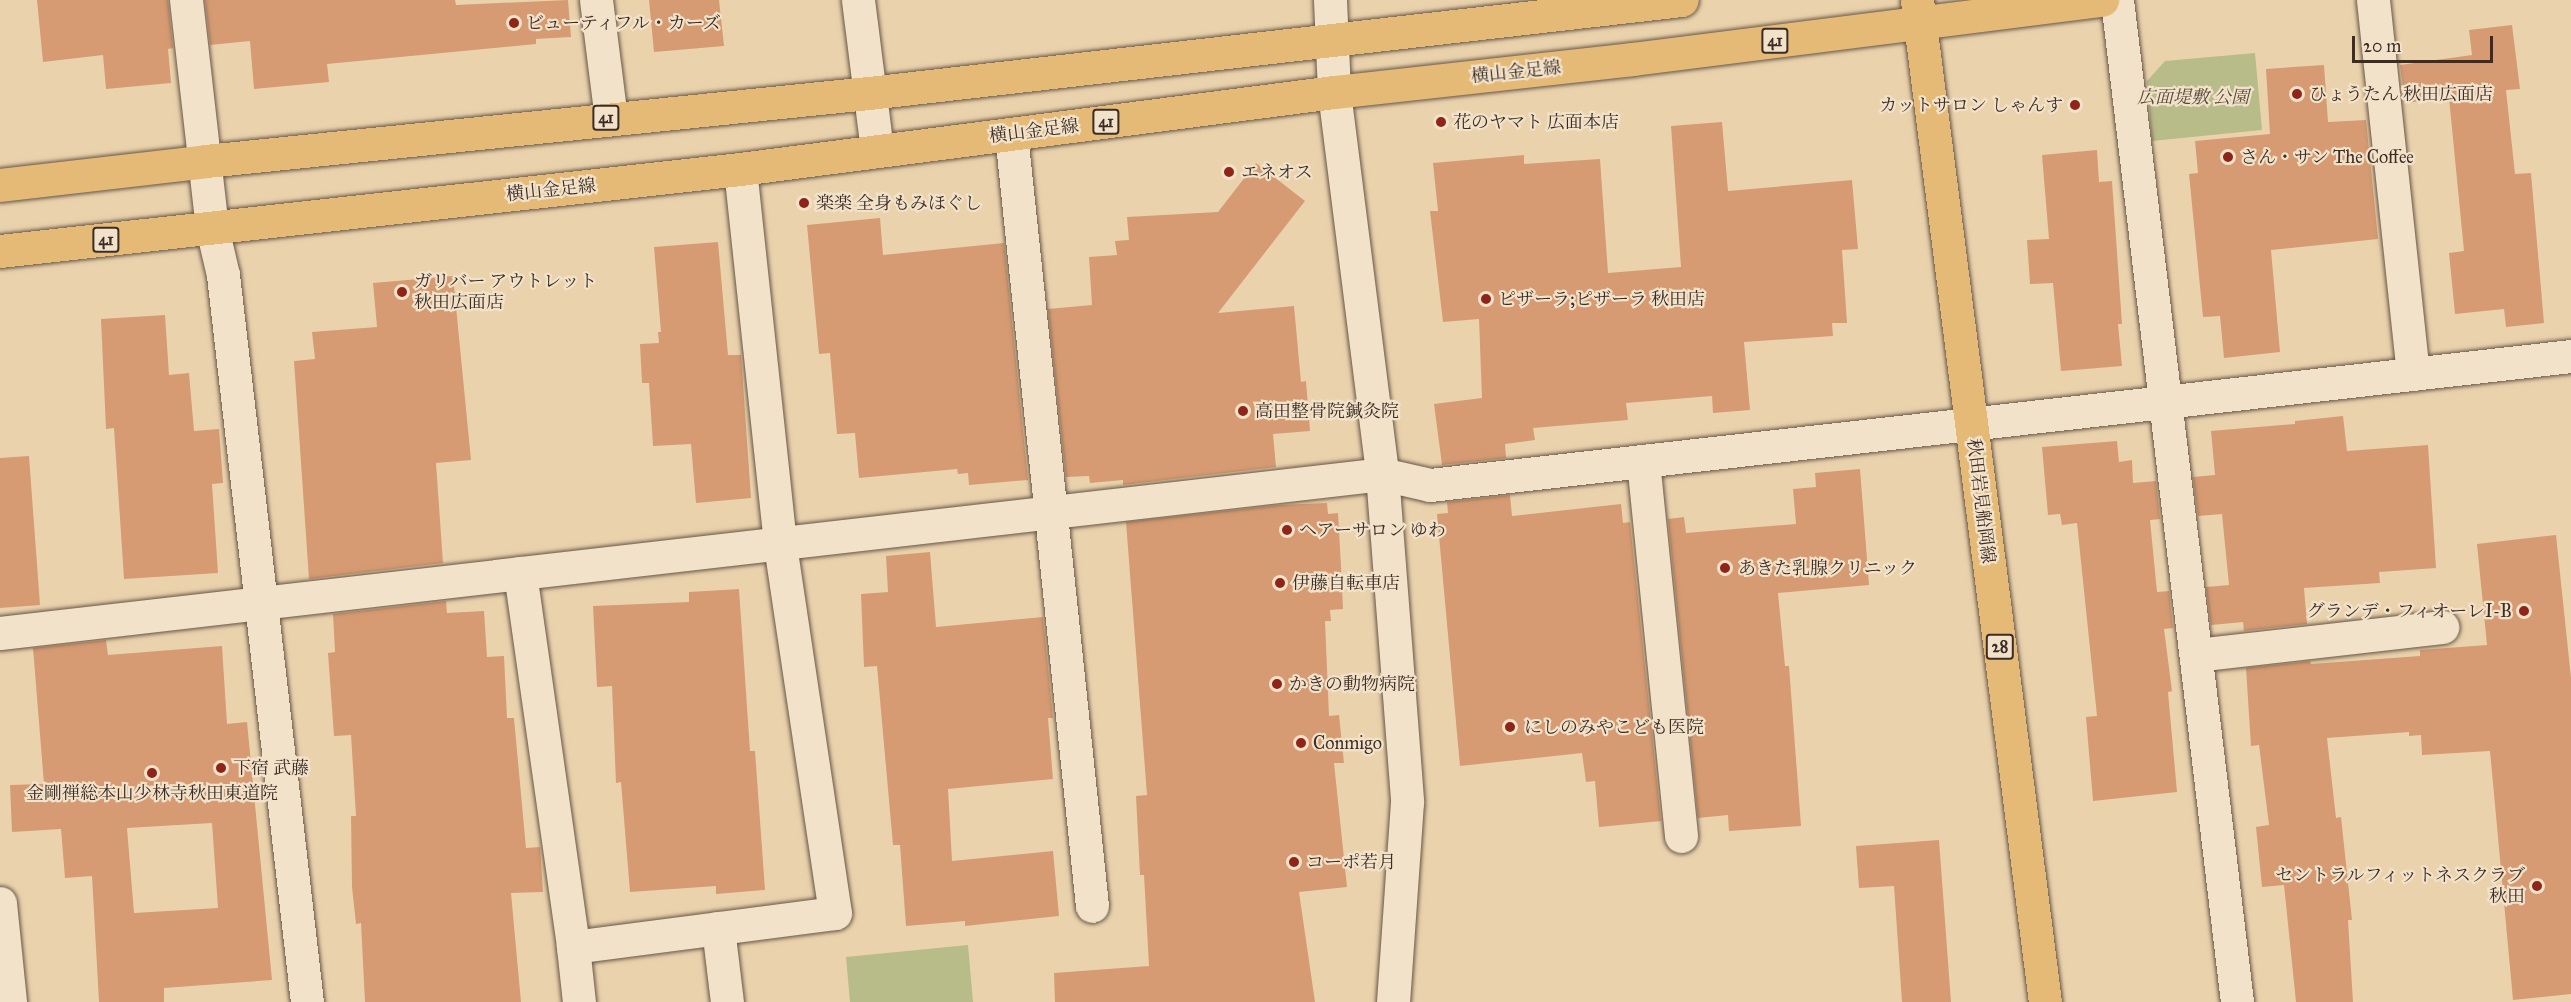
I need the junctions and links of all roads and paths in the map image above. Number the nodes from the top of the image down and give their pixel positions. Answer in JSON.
{"nodes":[{"id":1,"x":186,"y":0,"type":"edge"},
{"id":2,"x":596,"y":0,"type":"edge"},
{"id":3,"x":858,"y":0,"type":"edge"},
{"id":4,"x":1330,"y":0,"type":"edge"},
{"id":5,"x":1682,"y":0,"type":"edge"},
{"id":6,"x":2102,"y":0,"type":"edge"},
{"id":7,"x":2117,"y":0,"type":"edge"},
{"id":8,"x":2373,"y":0,"type":"edge"},
{"id":9,"x":1918,"y":12,"type":"edge"},
{"id":10,"x":1332,"y":40,"type":"junction"},
{"id":11,"x":1334,"y":92,"type":"junction"},
{"id":12,"x":869,"y":93,"type":"junction"},
{"id":13,"x":611,"y":118,"type":"junction"},
{"id":14,"x":1011,"y":134,"type":"junction"},
{"id":15,"x":877,"y":151,"type":"junction"},
{"id":16,"x":206,"y":160,"type":"junction"},
{"id":17,"x":740,"y":169,"type":"junction"},
{"id":18,"x":0,"y":185,"type":"edge"},
{"id":19,"x":212,"y":228,"type":"junction"},
{"id":20,"x":0,"y":251,"type":"edge"},
{"id":21,"x":2571,"y":356,"type":"edge"},
{"id":22,"x":2413,"y":374,"type":"junction"},
{"id":23,"x":2167,"y":402,"type":"junction"},
{"id":24,"x":1971,"y":423,"type":"junction"},
{"id":25,"x":1643,"y":461,"type":"junction"},
{"id":26,"x":1382,"y":474,"type":"junction"},
{"id":27,"x":1053,"y":512,"type":"junction"},
{"id":28,"x":780,"y":543,"type":"junction"},
{"id":29,"x":520,"y":573,"type":"junction"},
{"id":30,"x":260,"y":603,"type":"junction"},
{"id":31,"x":2442,"y":627,"type":"dead end"},
{"id":32,"x":0,"y":633,"type":"edge"},
{"id":33,"x":2196,"y":655,"type":"junction"},
{"id":34,"x":1681,"y":836,"type":"dead end"},
{"id":35,"x":0,"y":903,"type":"edge"},
{"id":36,"x":1092,"y":906,"type":"dead end"},
{"id":37,"x":718,"y":928,"type":"junction"},
{"id":38,"x":573,"y":947,"type":"junction"},
{"id":39,"x":10,"y":1002,"type":"edge"},
{"id":40,"x":308,"y":1002,"type":"edge"},
{"id":41,"x":579,"y":1002,"type":"edge"},
{"id":42,"x":727,"y":1002,"type":"edge"},
{"id":43,"x":1393,"y":1002,"type":"edge"},
{"id":44,"x":2045,"y":1002,"type":"edge"},
{"id":45,"x":2237,"y":1002,"type":"edge"}],
"edges":[{"from":1,"to":16,"type":"street"},
{"from":2,"to":13,"type":"street"},
{"from":3,"to":12,"type":"street"},
{"from":4,"to":10,"type":"street"},
{"from":5,"to":10,"type":"main road","number":"41"},
{"from":6,"to":9,"type":"main road","name":"横山金足線","number":"41"},
{"from":7,"to":23,"type":"street"},
{"from":8,"to":22,"type":"street"},
{"from":9,"to":11,"type":"main road","name":"横山金足線","number":"41"},
{"from":9,"to":24,"type":"main road","name":"秋田岩見船岡線","number":"28"},
{"from":10,"to":11,"type":"street"},
{"from":10,"to":12,"type":"main road","number":"41"},
{"from":11,"to":14,"type":"main road","name":"横山金足線","number":"41"},
{"from":11,"to":26,"type":"street"},
{"from":12,"to":13,"type":"main road","number":"41"},
{"from":12,"to":15,"type":"street"},
{"from":13,"to":16,"type":"main road","number":"41"},
{"from":14,"to":15,"type":"main road","name":"横山金足線","number":"41"},
{"from":14,"to":27,"type":"street"},
{"from":15,"to":17,"type":"main road","name":"横山金足線","number":"41"},
{"from":16,"to":18,"type":"main road","number":"41"},
{"from":16,"to":19,"type":"street"},
{"from":17,"to":19,"type":"main road","name":"横山金足線","number":"41"},
{"from":17,"to":28,"type":"street"},
{"from":19,"to":20,"type":"main road","name":"横山金足線","number":"41"},
{"from":19,"to":30,"type":"street"},
{"from":21,"to":22,"type":"street"},
{"from":22,"to":23,"type":"street"},
{"from":23,"to":24,"type":"street"},
{"from":23,"to":33,"type":"street"},
{"from":24,"to":25,"type":"street"},
{"from":24,"to":44,"type":"main road","name":"秋田岩見船岡線","number":"28"},
{"from":25,"to":26,"type":"street"},
{"from":25,"to":34,"type":"street"},
{"from":26,"to":27,"type":"street"},
{"from":26,"to":43,"type":"street"},
{"from":27,"to":28,"type":"street"},
{"from":27,"to":36,"type":"street"},
{"from":28,"to":29,"type":"street"},
{"from":28,"to":37,"type":"street"},
{"from":29,"to":30,"type":"street"},
{"from":29,"to":38,"type":"street"},
{"from":30,"to":32,"type":"street"},
{"from":30,"to":40,"type":"street"},
{"from":31,"to":33,"type":"street"},
{"from":33,"to":45,"type":"street"},
{"from":35,"to":39,"type":"street"},
{"from":37,"to":38,"type":"street"},
{"from":37,"to":42,"type":"street"},
{"from":38,"to":41,"type":"street"}]}
